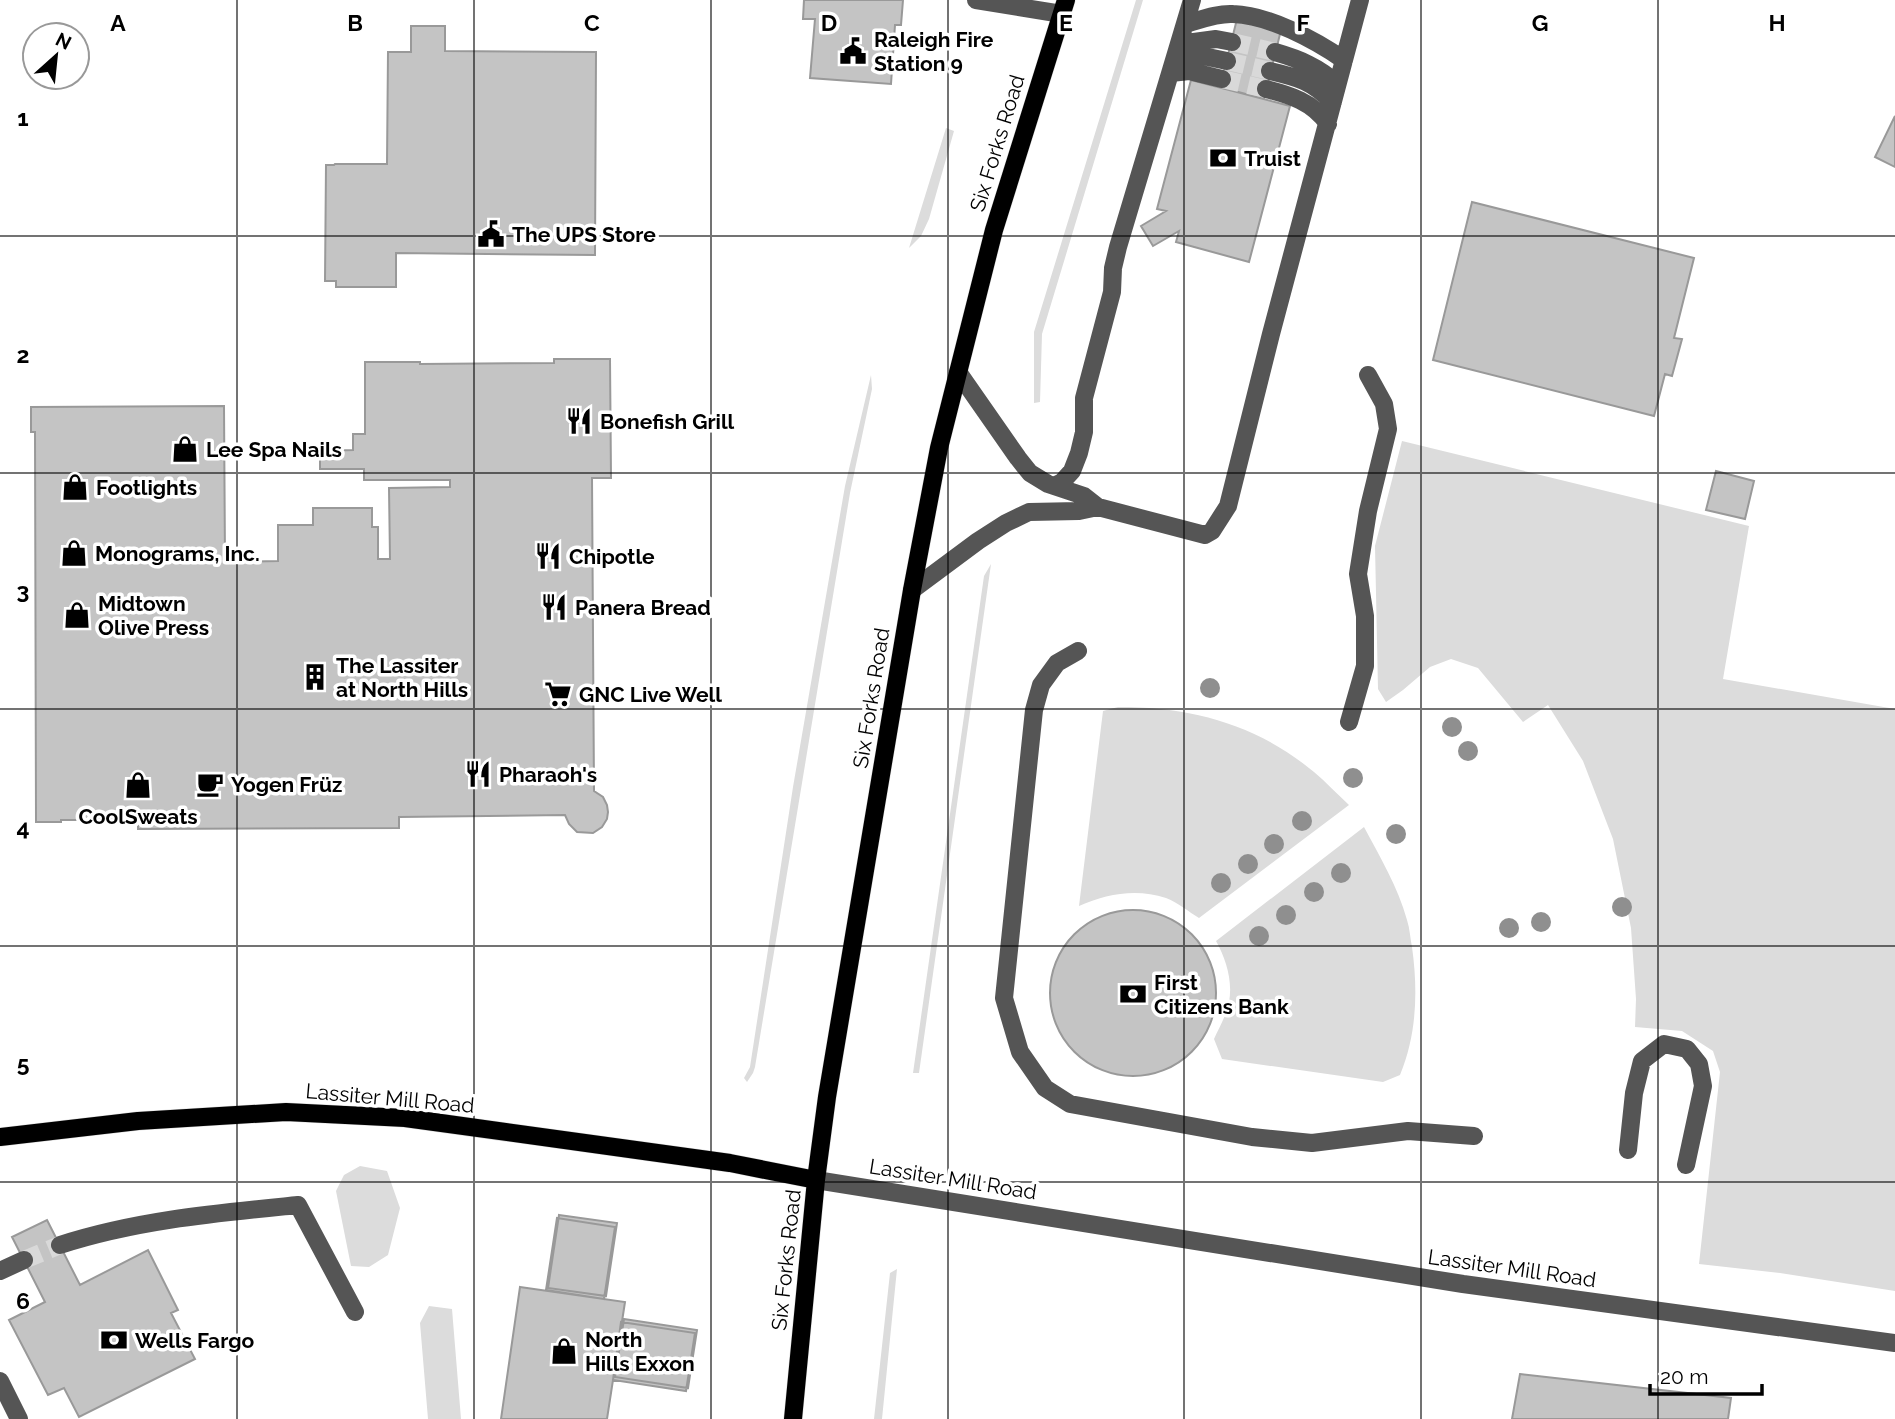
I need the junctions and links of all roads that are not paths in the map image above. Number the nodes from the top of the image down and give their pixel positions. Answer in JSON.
{"nodes":[{"id":1,"x":976,"y":0,"type":"edge"},
{"id":2,"x":1192,"y":0,"type":"edge"},
{"id":3,"x":1360,"y":0,"type":"edge"},
{"id":4,"x":1064,"y":7,"type":"edge"},
{"id":5,"x":1185,"y":24,"type":"junction"},
{"id":6,"x":1232,"y":42,"type":"tunnel mouth"},
{"id":7,"x":1275,"y":52,"type":"tunnel mouth"},
{"id":8,"x":1175,"y":59,"type":"junction"},
{"id":9,"x":1344,"y":60,"type":"junction"},
{"id":10,"x":1224,"y":70,"type":"tunnel mouth"},
{"id":11,"x":1270,"y":71,"type":"tunnel mouth"},
{"id":12,"x":1337,"y":84,"type":"junction"},
{"id":13,"x":1266,"y":89,"type":"tunnel mouth"},
{"id":14,"x":1333,"y":102,"type":"junction"},
{"id":15,"x":1328,"y":124,"type":"junction"},
{"id":16,"x":958,"y":372,"type":"junction"},
{"id":17,"x":1368,"y":375,"type":"dead end"},
{"id":18,"x":1054,"y":486,"type":"junction"},
{"id":19,"x":1098,"y":507,"type":"junction"},
{"id":20,"x":912,"y":590,"type":"junction"},
{"id":21,"x":1078,"y":651,"type":"dead end"},
{"id":22,"x":1349,"y":722,"type":"dead end"},
{"id":23,"x":0,"y":1136,"type":"edge"},
{"id":24,"x":1474,"y":1136,"type":"dead end"},
{"id":25,"x":1628,"y":1150,"type":"dead end"},
{"id":26,"x":1686,"y":1165,"type":"dead end"},
{"id":27,"x":816,"y":1180,"type":"junction"},
{"id":28,"x":60,"y":1245,"type":"tunnel mouth"},
{"id":29,"x":24,"y":1260,"type":"tunnel mouth"},
{"id":30,"x":0,"y":1271,"type":"edge"},
{"id":31,"x":355,"y":1311,"type":"dead end"},
{"id":32,"x":1895,"y":1343,"type":"edge"},
{"id":33,"x":0,"y":1381,"type":"edge"},
{"id":34,"x":19,"y":1419,"type":"edge"},
{"id":35,"x":793,"y":1419,"type":"edge"}],
"edges":[{"from":1,"to":4,"type":"street"},
{"from":2,"to":5,"type":"street"},
{"from":3,"to":9,"type":"street"},
{"from":4,"to":16,"type":"main road","name":"Six Forks Road"},
{"from":5,"to":8,"type":"street"},
{"from":5,"to":9,"type":"street"},
{"from":6,"to":8,"type":"street"},
{"from":7,"to":12,"type":"street"},
{"from":8,"to":10,"type":"street"},
{"from":8,"to":18,"type":"street"},
{"from":9,"to":12,"type":"street"},
{"from":11,"to":14,"type":"street"},
{"from":12,"to":14,"type":"street"},
{"from":13,"to":15,"type":"street"},
{"from":14,"to":15,"type":"street"},
{"from":15,"to":19,"type":"street"},
{"from":16,"to":18,"type":"street"},
{"from":16,"to":20,"type":"main road","name":"Six Forks Road"},
{"from":17,"to":22,"type":"street"},
{"from":18,"to":19,"type":"street"},
{"from":19,"to":20,"type":"street"},
{"from":20,"to":27,"type":"main road","name":"Six Forks Road"},
{"from":21,"to":24,"type":"street"},
{"from":23,"to":27,"type":"main road","name":"Lassiter Mill Road"},
{"from":25,"to":26,"type":"street"},
{"from":27,"to":32,"type":"street","name":"Lassiter Mill Road"},
{"from":27,"to":35,"type":"main road","name":"Six Forks Road"},
{"from":28,"to":31,"type":"street"},
{"from":29,"to":30,"type":"street"},
{"from":33,"to":34,"type":"street"}]}
